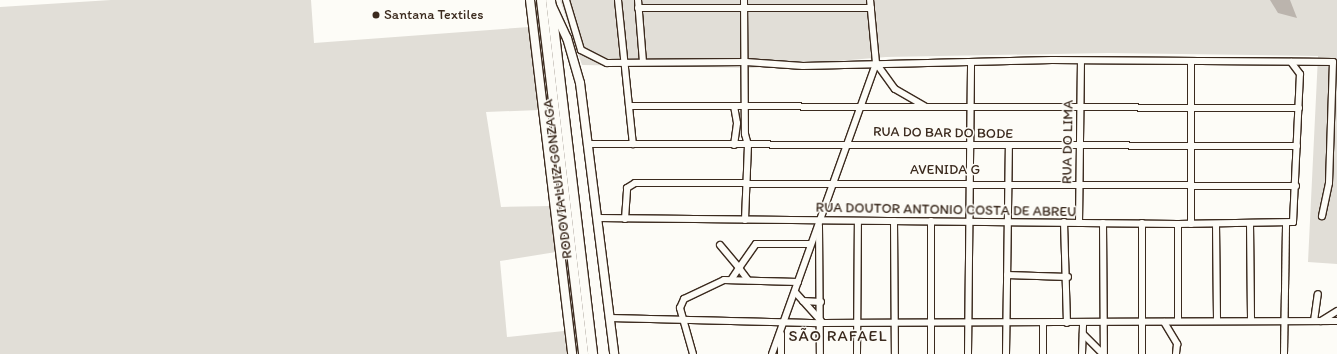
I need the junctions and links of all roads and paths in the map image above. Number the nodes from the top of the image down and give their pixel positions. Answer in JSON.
{"nodes":[{"id":1,"x":530,"y":0,"type":"edge"},
{"id":2,"x":566,"y":0,"type":"edge"},
{"id":3,"x":618,"y":0,"type":"edge"},
{"id":4,"x":638,"y":0,"type":"edge"},
{"id":5,"x":744,"y":0,"type":"edge"},
{"id":6,"x":870,"y":0,"type":"edge"},
{"id":7,"x":547,"y":1,"type":"edge"},
{"id":8,"x":638,"y":8,"type":"junction"},
{"id":9,"x":744,"y":8,"type":"junction"},
{"id":10,"x":871,"y":8,"type":"junction"},
{"id":11,"x":1081,"y":61,"type":"junction"},
{"id":12,"x":643,"y":62,"type":"junction"},
{"id":13,"x":746,"y":62,"type":"junction"},
{"id":14,"x":876,"y":62,"type":"junction"},
{"id":15,"x":971,"y":62,"type":"junction"},
{"id":16,"x":1191,"y":62,"type":"junction"},
{"id":17,"x":1291,"y":62,"type":"junction"},
{"id":18,"x":625,"y":63,"type":"junction"},
{"id":19,"x":1080,"y":105,"type":"junction"},
{"id":20,"x":630,"y":106,"type":"junction"},
{"id":21,"x":734,"y":106,"type":"junction"},
{"id":22,"x":744,"y":106,"type":"junction"},
{"id":23,"x":924,"y":107,"type":"junction"},
{"id":24,"x":970,"y":107,"type":"junction"},
{"id":25,"x":1191,"y":107,"type":"junction"},
{"id":26,"x":861,"y":108,"type":"junction"},
{"id":27,"x":1299,"y":108,"type":"junction"},
{"id":28,"x":588,"y":144,"type":"junction"},
{"id":29,"x":632,"y":144,"type":"junction"},
{"id":30,"x":848,"y":144,"type":"junction"},
{"id":31,"x":1191,"y":144,"type":"junction"},
{"id":32,"x":734,"y":145,"type":"junction"},
{"id":33,"x":748,"y":145,"type":"junction"},
{"id":34,"x":970,"y":146,"type":"junction"},
{"id":35,"x":1009,"y":146,"type":"junction"},
{"id":36,"x":1080,"y":146,"type":"junction"},
{"id":37,"x":1297,"y":146,"type":"junction"},
{"id":38,"x":747,"y":181,"type":"junction"},
{"id":39,"x":837,"y":181,"type":"junction"},
{"id":40,"x":969,"y":182,"type":"junction"},
{"id":41,"x":1009,"y":182,"type":"junction"},
{"id":42,"x":1079,"y":183,"type":"junction"},
{"id":43,"x":1191,"y":184,"type":"junction"},
{"id":44,"x":1296,"y":186,"type":"junction"},
{"id":45,"x":1322,"y":216,"type":"dead end"},
{"id":46,"x":598,"y":218,"type":"junction"},
{"id":47,"x":625,"y":219,"type":"junction"},
{"id":48,"x":745,"y":220,"type":"junction"},
{"id":49,"x":969,"y":220,"type":"junction"},
{"id":50,"x":858,"y":221,"type":"junction"},
{"id":51,"x":894,"y":221,"type":"junction"},
{"id":52,"x":931,"y":221,"type":"junction"},
{"id":53,"x":1009,"y":221,"type":"junction"},
{"id":54,"x":819,"y":222,"type":"junction"},
{"id":55,"x":1064,"y":222,"type":"junction"},
{"id":56,"x":1079,"y":223,"type":"junction"},
{"id":57,"x":1142,"y":223,"type":"junction"},
{"id":58,"x":1286,"y":223,"type":"junction"},
{"id":59,"x":1103,"y":224,"type":"junction"},
{"id":60,"x":1178,"y":224,"type":"junction"},
{"id":61,"x":1191,"y":224,"type":"junction"},
{"id":62,"x":1216,"y":224,"type":"junction"},
{"id":63,"x":1250,"y":224,"type":"junction"},
{"id":64,"x":810,"y":244,"type":"junction"},
{"id":65,"x":720,"y":245,"type":"dead end"},
{"id":66,"x":739,"y":268,"type":"junction"},
{"id":67,"x":1007,"y":276,"type":"junction"},
{"id":68,"x":1068,"y":277,"type":"junction"},
{"id":69,"x":731,"y":280,"type":"junction"},
{"id":70,"x":748,"y":280,"type":"junction"},
{"id":71,"x":798,"y":282,"type":"junction"},
{"id":72,"x":795,"y":292,"type":"junction"},
{"id":73,"x":1318,"y":294,"type":"dead end"},
{"id":74,"x":802,"y":301,"type":"junction"},
{"id":75,"x":821,"y":302,"type":"junction"},
{"id":76,"x":1337,"y":311,"type":"edge"},
{"id":77,"x":610,"y":318,"type":"junction"},
{"id":78,"x":683,"y":320,"type":"junction"},
{"id":79,"x":1251,"y":320,"type":"junction"},
{"id":80,"x":1285,"y":320,"type":"junction"},
{"id":81,"x":1217,"y":321,"type":"junction"},
{"id":82,"x":1314,"y":321,"type":"junction"},
{"id":83,"x":1321,"y":321,"type":"junction"},
{"id":84,"x":1337,"y":321,"type":"edge"},
{"id":85,"x":821,"y":322,"type":"junction"},
{"id":86,"x":895,"y":322,"type":"junction"},
{"id":87,"x":931,"y":322,"type":"junction"},
{"id":88,"x":968,"y":322,"type":"junction"},
{"id":89,"x":1006,"y":322,"type":"junction"},
{"id":90,"x":1140,"y":322,"type":"junction"},
{"id":91,"x":1164,"y":322,"type":"junction"},
{"id":92,"x":1178,"y":322,"type":"junction"},
{"id":93,"x":857,"y":323,"type":"junction"},
{"id":94,"x":1083,"y":323,"type":"junction"},
{"id":95,"x":1104,"y":323,"type":"junction"},
{"id":96,"x":1043,"y":324,"type":"junction"},
{"id":97,"x":1067,"y":324,"type":"junction"},
{"id":98,"x":783,"y":326,"type":"junction"},
{"id":99,"x":1083,"y":334,"type":"junction"},
{"id":100,"x":572,"y":354,"type":"edge"},
{"id":101,"x":583,"y":354,"type":"edge"},
{"id":102,"x":592,"y":354,"type":"edge"},
{"id":103,"x":614,"y":354,"type":"edge"},
{"id":104,"x":693,"y":354,"type":"edge"},
{"id":105,"x":772,"y":354,"type":"edge"},
{"id":106,"x":781,"y":354,"type":"edge"},
{"id":107,"x":820,"y":354,"type":"edge"},
{"id":108,"x":857,"y":354,"type":"edge"},
{"id":109,"x":895,"y":354,"type":"edge"},
{"id":110,"x":931,"y":354,"type":"edge"},
{"id":111,"x":968,"y":354,"type":"edge"},
{"id":112,"x":1006,"y":354,"type":"edge"},
{"id":113,"x":1042,"y":354,"type":"edge"},
{"id":114,"x":1082,"y":354,"type":"edge"},
{"id":115,"x":1103,"y":354,"type":"edge"},
{"id":116,"x":1142,"y":354,"type":"edge"},
{"id":117,"x":1176,"y":354,"type":"edge"},
{"id":118,"x":1284,"y":354,"type":"edge"}],
"edges":[{"from":1,"to":100,"type":"main road"},
{"from":2,"to":18,"type":"street"},
{"from":3,"to":18,"type":"street"},
{"from":4,"to":8,"type":"street"},
{"from":5,"to":9,"type":"street"},
{"from":6,"to":10,"type":"street"},
{"from":7,"to":28,"type":"main road"},
{"from":7,"to":101,"type":"highway","name":"RODOVIA LUIZ GONZAGA"},
{"from":7,"to":102,"type":"highway","name":"RODOVIA LUIZ GONZAGA"},
{"from":8,"to":9,"type":"street"},
{"from":8,"to":12,"type":"street"},
{"from":9,"to":10,"type":"street"},
{"from":9,"to":13,"type":"street"},
{"from":10,"to":14,"type":"street"},
{"from":11,"to":15,"type":"street"},
{"from":11,"to":16,"type":"street"},
{"from":11,"to":19,"type":"street","name":"RUA DO LIMA"},
{"from":12,"to":13,"type":"street"},
{"from":12,"to":18,"type":"street"},
{"from":13,"to":14,"type":"street"},
{"from":13,"to":22,"type":"street"},
{"from":14,"to":15,"type":"street"},
{"from":14,"to":23,"type":"street"},
{"from":14,"to":26,"type":"street"},
{"from":15,"to":24,"type":"street"},
{"from":16,"to":17,"type":"street"},
{"from":16,"to":25,"type":"street"},
{"from":17,"to":27,"type":"street"},
{"from":17,"to":45,"type":"street"},
{"from":18,"to":20,"type":"street"},
{"from":19,"to":24,"type":"street"},
{"from":19,"to":25,"type":"street"},
{"from":19,"to":36,"type":"street","name":"RUA DO LIMA"},
{"from":20,"to":21,"type":"street"},
{"from":20,"to":29,"type":"street"},
{"from":21,"to":22,"type":"street"},
{"from":21,"to":32,"type":"street"},
{"from":22,"to":26,"type":"street"},
{"from":22,"to":33,"type":"street"},
{"from":23,"to":24,"type":"street"},
{"from":23,"to":26,"type":"street"},
{"from":24,"to":34,"type":"street"},
{"from":25,"to":27,"type":"street"},
{"from":25,"to":31,"type":"street"},
{"from":26,"to":30,"type":"street"},
{"from":27,"to":37,"type":"street"},
{"from":28,"to":29,"type":"street","name":"RUA DO BAR DO BODE"},
{"from":28,"to":46,"type":"main road"},
{"from":29,"to":32,"type":"street","name":"RUA DO BAR DO BODE"},
{"from":30,"to":33,"type":"street","name":"RUA DO BAR DO BODE"},
{"from":30,"to":34,"type":"street","name":"RUA DO BAR DO BODE"},
{"from":30,"to":39,"type":"street"},
{"from":31,"to":36,"type":"street","name":"RUA DO BAR DO BODE"},
{"from":31,"to":37,"type":"street","name":"RUA DO BAR DO BODE"},
{"from":31,"to":43,"type":"street"},
{"from":32,"to":33,"type":"street","name":"RUA DO BAR DO BODE"},
{"from":33,"to":38,"type":"street"},
{"from":34,"to":35,"type":"street","name":"RUA DO BAR DO BODE"},
{"from":34,"to":40,"type":"street"},
{"from":35,"to":36,"type":"street","name":"RUA DO BAR DO BODE"},
{"from":35,"to":41,"type":"street"},
{"from":36,"to":42,"type":"street","name":"RUA DO LIMA"},
{"from":37,"to":44,"type":"street"},
{"from":38,"to":39,"type":"street","name":"AVENIDA G"},
{"from":38,"to":47,"type":"street","name":"AVENIDA G"},
{"from":38,"to":48,"type":"street"},
{"from":39,"to":40,"type":"street","name":"AVENIDA G"},
{"from":39,"to":54,"type":"street"},
{"from":40,"to":41,"type":"street","name":"AVENIDA G"},
{"from":40,"to":49,"type":"street"},
{"from":41,"to":42,"type":"street","name":"AVENIDA G"},
{"from":41,"to":53,"type":"street"},
{"from":42,"to":43,"type":"street","name":"AVENIDA G"},
{"from":42,"to":56,"type":"street","name":"RUA DO LIMA"},
{"from":43,"to":44,"type":"street","name":"AVENIDA G"},
{"from":43,"to":61,"type":"street"},
{"from":44,"to":58,"type":"street","name":"RUA DOUTOR ANTONIO COSTA DE ABREU"},
{"from":46,"to":47,"type":"street","name":"RUA DOUTOR ANTONIO COSTA DE ABREU"},
{"from":46,"to":77,"type":"main road"},
{"from":47,"to":48,"type":"street","name":"RUA DOUTOR ANTONIO COSTA DE ABREU"},
{"from":48,"to":54,"type":"street","name":"RUA DOUTOR ANTONIO COSTA DE ABREU"},
{"from":49,"to":52,"type":"street","name":"RUA DOUTOR ANTONIO COSTA DE ABREU"},
{"from":49,"to":53,"type":"street","name":"RUA DOUTOR ANTONIO COSTA DE ABREU"},
{"from":49,"to":88,"type":"street"},
{"from":50,"to":51,"type":"street","name":"RUA DOUTOR ANTONIO COSTA DE ABREU"},
{"from":50,"to":54,"type":"street","name":"RUA DOUTOR ANTONIO COSTA DE ABREU"},
{"from":50,"to":93,"type":"street"},
{"from":51,"to":52,"type":"street","name":"RUA DOUTOR ANTONIO COSTA DE ABREU"},
{"from":51,"to":86,"type":"street"},
{"from":52,"to":87,"type":"street"},
{"from":53,"to":55,"type":"street","name":"RUA DOUTOR ANTONIO COSTA DE ABREU"},
{"from":53,"to":67,"type":"street"},
{"from":54,"to":64,"type":"street"},
{"from":54,"to":75,"type":"street"},
{"from":55,"to":56,"type":"street","name":"RUA DOUTOR ANTONIO COSTA DE ABREU"},
{"from":55,"to":68,"type":"street"},
{"from":56,"to":59,"type":"street","name":"RUA DOUTOR ANTONIO COSTA DE ABREU"},
{"from":57,"to":59,"type":"street","name":"RUA DOUTOR ANTONIO COSTA DE ABREU"},
{"from":57,"to":60,"type":"street","name":"RUA DOUTOR ANTONIO COSTA DE ABREU"},
{"from":57,"to":90,"type":"street"},
{"from":58,"to":63,"type":"street","name":"RUA DOUTOR ANTONIO COSTA DE ABREU"},
{"from":58,"to":80,"type":"street"},
{"from":59,"to":95,"type":"street"},
{"from":60,"to":61,"type":"street","name":"RUA DOUTOR ANTONIO COSTA DE ABREU"},
{"from":60,"to":92,"type":"street"},
{"from":61,"to":62,"type":"street","name":"RUA DOUTOR ANTONIO COSTA DE ABREU"},
{"from":62,"to":63,"type":"street","name":"RUA DOUTOR ANTONIO COSTA DE ABREU"},
{"from":62,"to":81,"type":"street"},
{"from":63,"to":79,"type":"street"},
{"from":64,"to":66,"type":"street"},
{"from":64,"to":71,"type":"street"},
{"from":65,"to":66,"type":"street"},
{"from":66,"to":69,"type":"street"},
{"from":66,"to":70,"type":"street"},
{"from":67,"to":68,"type":"street"},
{"from":67,"to":89,"type":"street"},
{"from":68,"to":97,"type":"street"},
{"from":69,"to":70,"type":"street"},
{"from":69,"to":78,"type":"street"},
{"from":70,"to":71,"type":"street"},
{"from":71,"to":72,"type":"street"},
{"from":72,"to":74,"type":"street"},
{"from":72,"to":98,"type":"street"},
{"from":73,"to":82,"type":"street"},
{"from":74,"to":75,"type":"street"},
{"from":74,"to":85,"type":"street"},
{"from":75,"to":85,"type":"street"},
{"from":76,"to":83,"type":"street"},
{"from":77,"to":78,"type":"street"},
{"from":77,"to":103,"type":"main road"},
{"from":78,"to":98,"type":"street"},
{"from":78,"to":104,"type":"street"},
{"from":79,"to":80,"type":"street"},
{"from":79,"to":81,"type":"street"},
{"from":80,"to":82,"type":"street"},
{"from":80,"to":118,"type":"street"},
{"from":81,"to":92,"type":"street"},
{"from":82,"to":83,"type":"street"},
{"from":83,"to":84,"type":"street"},
{"from":85,"to":93,"type":"street"},
{"from":85,"to":98,"type":"street"},
{"from":85,"to":107,"type":"street"},
{"from":86,"to":87,"type":"street"},
{"from":86,"to":93,"type":"street"},
{"from":86,"to":109,"type":"street"},
{"from":87,"to":88,"type":"street"},
{"from":87,"to":110,"type":"street"},
{"from":88,"to":89,"type":"street"},
{"from":88,"to":111,"type":"street"},
{"from":89,"to":96,"type":"street"},
{"from":89,"to":112,"type":"street"},
{"from":90,"to":91,"type":"street"},
{"from":90,"to":95,"type":"street"},
{"from":90,"to":116,"type":"street"},
{"from":91,"to":92,"type":"street"},
{"from":91,"to":117,"type":"street"},
{"from":93,"to":108,"type":"street"},
{"from":94,"to":95,"type":"street"},
{"from":94,"to":97,"type":"street"},
{"from":94,"to":99,"type":"street"},
{"from":95,"to":115,"type":"street"},
{"from":96,"to":97,"type":"street"},
{"from":96,"to":113,"type":"street"},
{"from":98,"to":105,"type":"street"},
{"from":98,"to":106,"type":"street"},
{"from":99,"to":114,"type":"street"},
{"from":99,"to":115,"type":"street"}]}
